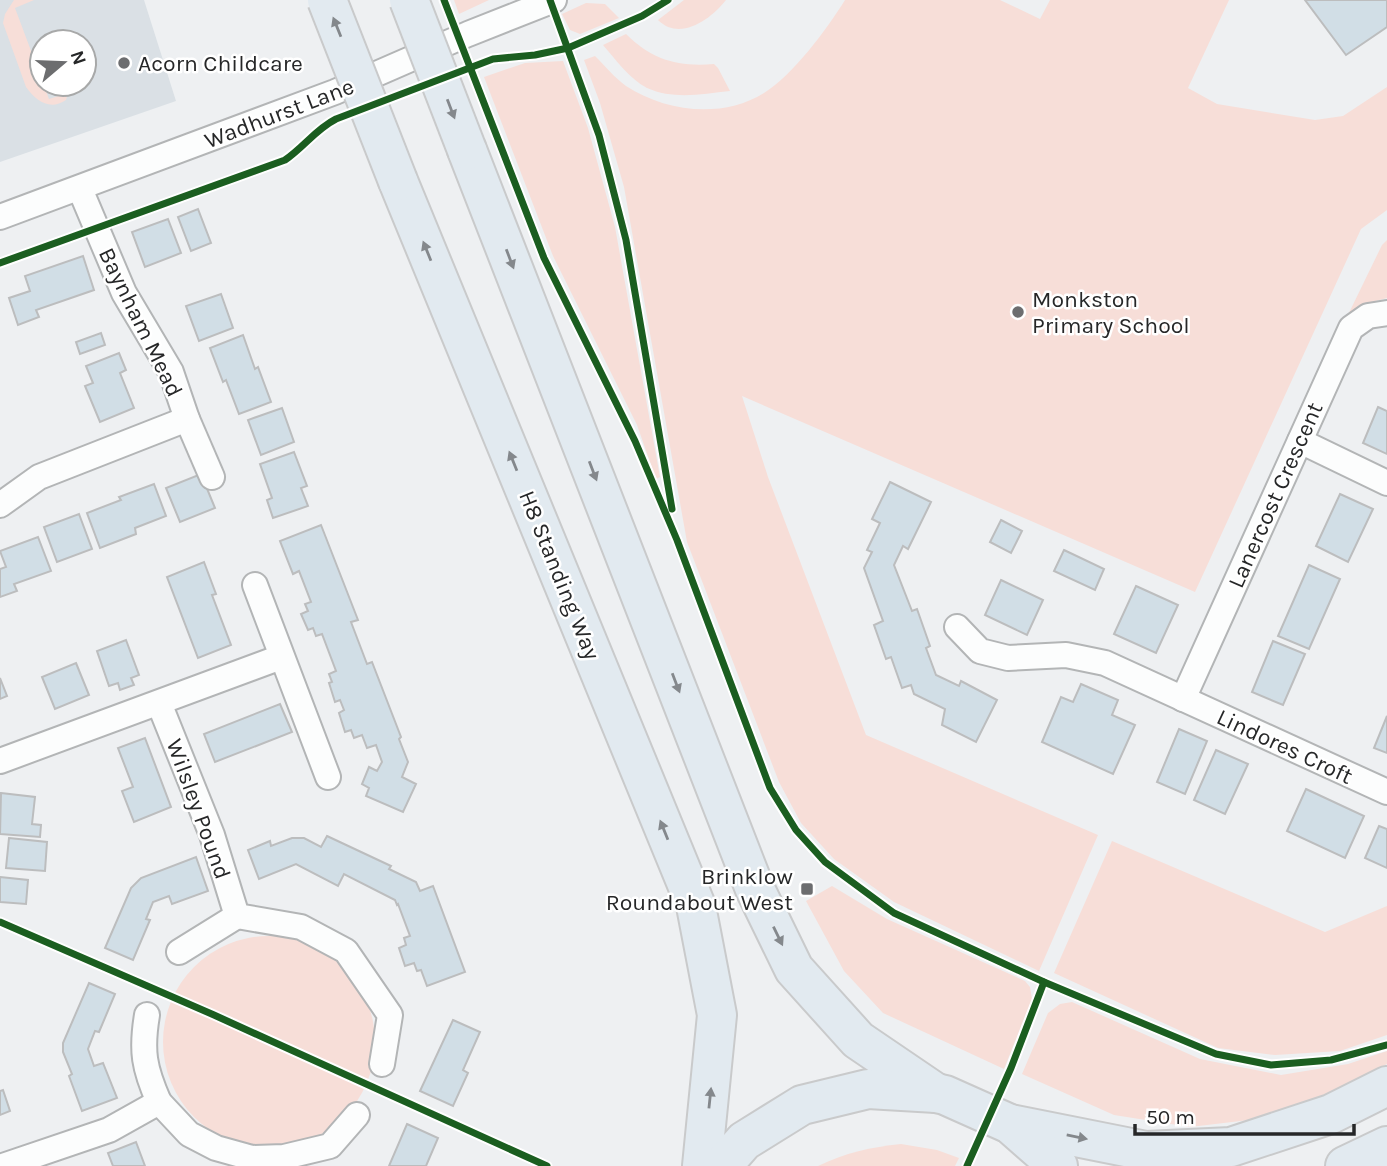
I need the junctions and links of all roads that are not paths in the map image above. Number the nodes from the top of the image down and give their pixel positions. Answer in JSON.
{"nodes":[{"id":1,"x":327,"y":0,"type":"edge"},
{"id":2,"x":409,"y":0,"type":"edge"},
{"id":3,"x":554,"y":0,"type":"edge"},
{"id":4,"x":80,"y":189,"type":"junction"},
{"id":5,"x":0,"y":217,"type":"edge"},
{"id":6,"x":1387,"y":313,"type":"edge"},
{"id":7,"x":187,"y":419,"type":"junction"},
{"id":8,"x":1300,"y":441,"type":"junction"},
{"id":9,"x":212,"y":477,"type":"dead end"},
{"id":10,"x":1387,"y":484,"type":"edge"},
{"id":11,"x":0,"y":505,"type":"edge"},
{"id":12,"x":255,"y":585,"type":"dead end"},
{"id":13,"x":957,"y":627,"type":"dead end"},
{"id":14,"x":281,"y":657,"type":"junction"},
{"id":15,"x":1183,"y":699,"type":"junction"},
{"id":16,"x":159,"y":703,"type":"junction"},
{"id":17,"x":0,"y":761,"type":"edge"},
{"id":18,"x":328,"y":777,"type":"dead end"},
{"id":19,"x":1387,"y":792,"type":"edge"},
{"id":20,"x":237,"y":916,"type":"junction"},
{"id":21,"x":179,"y":952,"type":"dead end"},
{"id":22,"x":147,"y":1014,"type":"dead end"},
{"id":23,"x":382,"y":1064,"type":"dead end"},
{"id":24,"x":1387,"y":1086,"type":"edge"},
{"id":25,"x":941,"y":1094,"type":"junction"},
{"id":26,"x":159,"y":1102,"type":"junction"},
{"id":27,"x":357,"y":1115,"type":"dead end"},
{"id":28,"x":1010,"y":1124,"type":"junction"},
{"id":29,"x":1387,"y":1146,"type":"edge"},
{"id":30,"x":3,"y":1166,"type":"edge"},
{"id":31,"x":702,"y":1166,"type":"edge"},
{"id":32,"x":722,"y":1166,"type":"edge"},
{"id":33,"x":1058,"y":1166,"type":"edge"},
{"id":34,"x":1345,"y":1166,"type":"edge"}],
"edges":[{"from":31,"to":1,"type":"highway","name":"H8 Standing Way","one_way":true,"bridge":true},
{"from":2,"to":25,"type":"highway","one_way":true,"bridge":true},
{"from":3,"to":4,"type":"street","name":"Wadhurst Lane"},
{"from":4,"to":5,"type":"street","name":"Wadhurst Lane"},
{"from":4,"to":7,"type":"street","name":"Baynham Mead"},
{"from":6,"to":8,"type":"street","name":"Lanercost Crescent"},
{"from":7,"to":9,"type":"street"},
{"from":7,"to":11,"type":"street","name":"Baynham Mead"},
{"from":8,"to":10,"type":"street"},
{"from":8,"to":15,"type":"street","name":"Lanercost Crescent"},
{"from":12,"to":14,"type":"street"},
{"from":13,"to":15,"type":"street","name":"Lindores Croft"},
{"from":14,"to":16,"type":"street"},
{"from":14,"to":18,"type":"street"},
{"from":15,"to":19,"type":"street","name":"Lindores Croft"},
{"from":16,"to":17,"type":"street"},
{"from":16,"to":20,"type":"street","name":"Wilsley Pound"},
{"from":20,"to":21,"type":"street"},
{"from":20,"to":23,"type":"street"},
{"from":22,"to":26,"type":"street"},
{"from":28,"to":24,"type":"highway","one_way":true},
{"from":25,"to":28,"type":"highway"},
{"from":25,"to":32,"type":"highway"},
{"from":26,"to":27,"type":"street"},
{"from":26,"to":30,"type":"street"},
{"from":28,"to":33,"type":"highway"},
{"from":29,"to":34,"type":"highway"}]}
